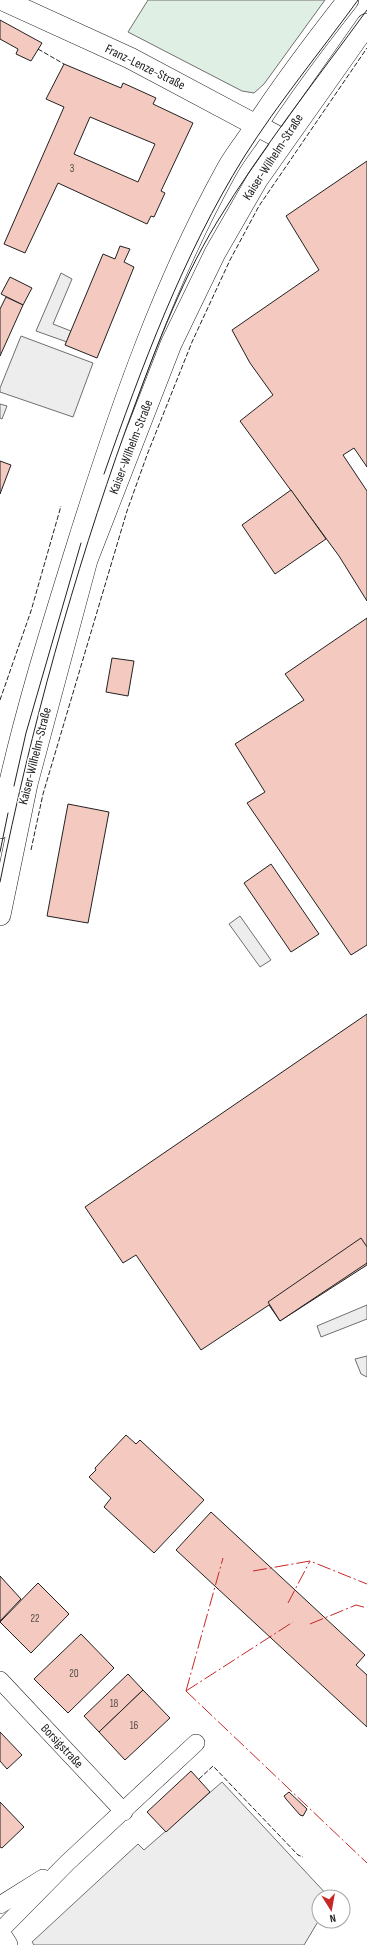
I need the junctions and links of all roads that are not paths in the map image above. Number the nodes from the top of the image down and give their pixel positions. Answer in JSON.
{"nodes":[{"id":1,"x":3,"y":0,"type":"edge"},
{"id":2,"x":348,"y":0,"type":"edge"},
{"id":3,"x":367,"y":24,"type":"edge"},
{"id":4,"x":256,"y":126,"type":"junction"},
{"id":5,"x":284,"y":140,"type":"junction"},
{"id":6,"x":0,"y":828,"type":"edge"},
{"id":7,"x":0,"y":915,"type":"edge"},
{"id":8,"x":0,"y":1680,"type":"edge"},
{"id":9,"x":196,"y":1743,"type":"dead end"},
{"id":10,"x":124,"y":1812,"type":"junction"},
{"id":11,"x":67,"y":1863,"type":"junction"},
{"id":12,"x":0,"y":1905,"type":"edge"},
{"id":13,"x":0,"y":1932,"type":"edge"},
{"id":14,"x":7,"y":1945,"type":"edge"}],
"edges":[{"from":1,"to":4,"type":"main road","name":"Franz-Lenze-Straße"},
{"from":2,"to":4,"type":"main road","name":"Kaiser-Wilhelm-Straße"},
{"from":3,"to":5,"type":"main road","name":"Kaiser-Wilhelm-Straße"},
{"from":4,"to":5,"type":"main road","name":"Franz-Lenze-Straße"},
{"from":4,"to":6,"type":"main road","name":"Kaiser-Wilhelm-Straße"},
{"from":5,"to":7,"type":"main road","name":"Kaiser-Wilhelm-Straße"},
{"from":8,"to":10,"type":"street","name":"Borsigstraße"},
{"from":9,"to":10,"type":"street"},
{"from":10,"to":11,"type":"street"},
{"from":11,"to":12,"type":"street"},
{"from":11,"to":13,"type":"street"},
{"from":13,"to":14,"type":"main road"}]}
